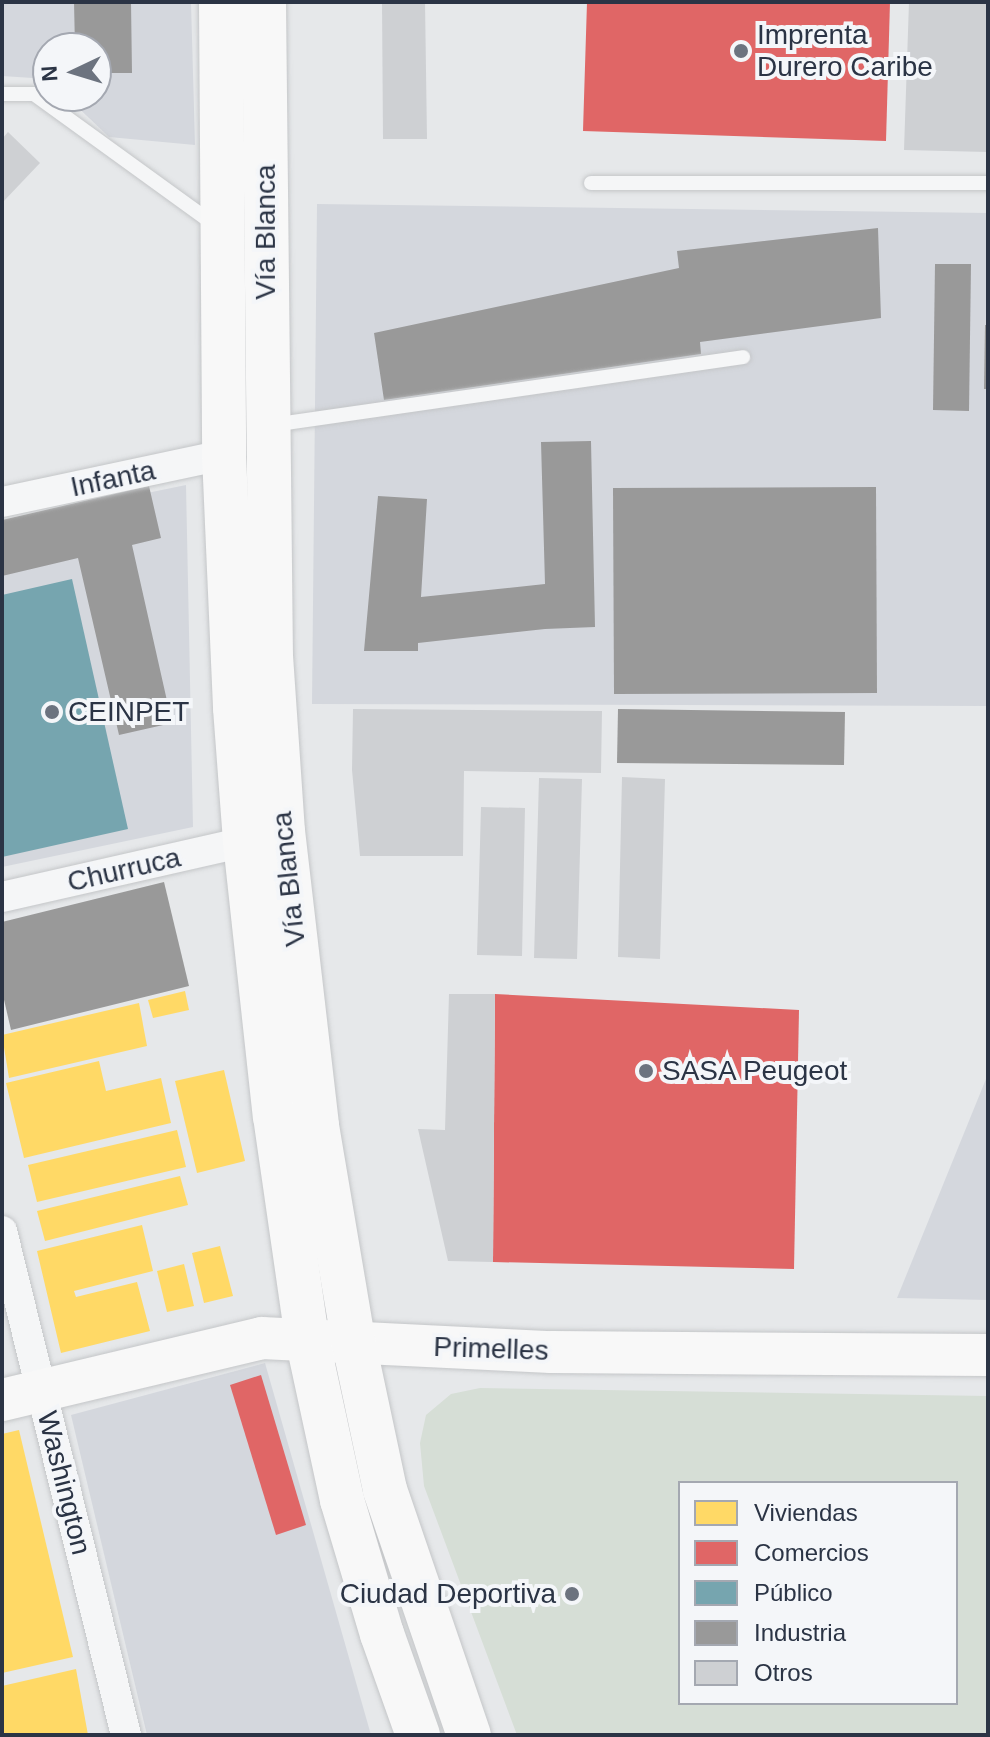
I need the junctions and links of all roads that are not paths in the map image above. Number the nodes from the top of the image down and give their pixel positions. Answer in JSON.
{"nodes":[{"id":1,"x":221,"y":2,"type":"edge"},
{"id":2,"x":264,"y":2,"type":"edge"},
{"id":3,"x":2,"y":94,"type":"edge"},
{"id":4,"x":591,"y":183,"type":"dead end"},
{"id":5,"x":988,"y":183,"type":"edge"},
{"id":6,"x":222,"y":230,"type":"junction"},
{"id":7,"x":743,"y":357,"type":"dead end"},
{"id":8,"x":266,"y":426,"type":"junction"},
{"id":9,"x":224,"y":455,"type":"junction"},
{"id":10,"x":2,"y":502,"type":"edge"},
{"id":11,"x":245,"y":842,"type":"junction"},
{"id":12,"x":2,"y":897,"type":"edge"},
{"id":13,"x":2,"y":1231,"type":"edge"},
{"id":14,"x":307,"y":1338,"type":"junction"},
{"id":15,"x":354,"y":1344,"type":"junction"},
{"id":16,"x":988,"y":1355,"type":"edge"},
{"id":17,"x":22,"y":1396,"type":"edge"},
{"id":18,"x":126,"y":1735,"type":"edge"},
{"id":19,"x":418,"y":1735,"type":"edge"},
{"id":20,"x":469,"y":1735,"type":"edge"}],
"edges":[{"from":1,"to":6,"type":"main road","name":"Vía Blanca"},
{"from":2,"to":8,"type":"main road","name":"Vía Blanca"},
{"from":3,"to":6,"type":"lane"},
{"from":4,"to":5,"type":"lane"},
{"from":6,"to":9,"type":"main road","name":"Vía Blanca"},
{"from":7,"to":8,"type":"lane"},
{"from":8,"to":15,"type":"main road","name":"Vía Blanca"},
{"from":9,"to":10,"type":"street","name":"Infanta"},
{"from":9,"to":11,"type":"main road","name":"Vía Blanca"},
{"from":11,"to":12,"type":"street","name":"Churruca"},
{"from":11,"to":14,"type":"main road","name":"Vía Blanca"},
{"from":13,"to":17,"type":"street","name":"Washington"},
{"from":14,"to":15,"type":"main road","name":"Primelles"},
{"from":14,"to":17,"type":"main road","name":"Primelles"},
{"from":14,"to":19,"type":"main road","name":"Vía Blanca"},
{"from":15,"to":16,"type":"main road","name":"Primelles"},
{"from":15,"to":20,"type":"main road","name":"Vía Blanca"},
{"from":17,"to":18,"type":"street","name":"Washington"}]}
